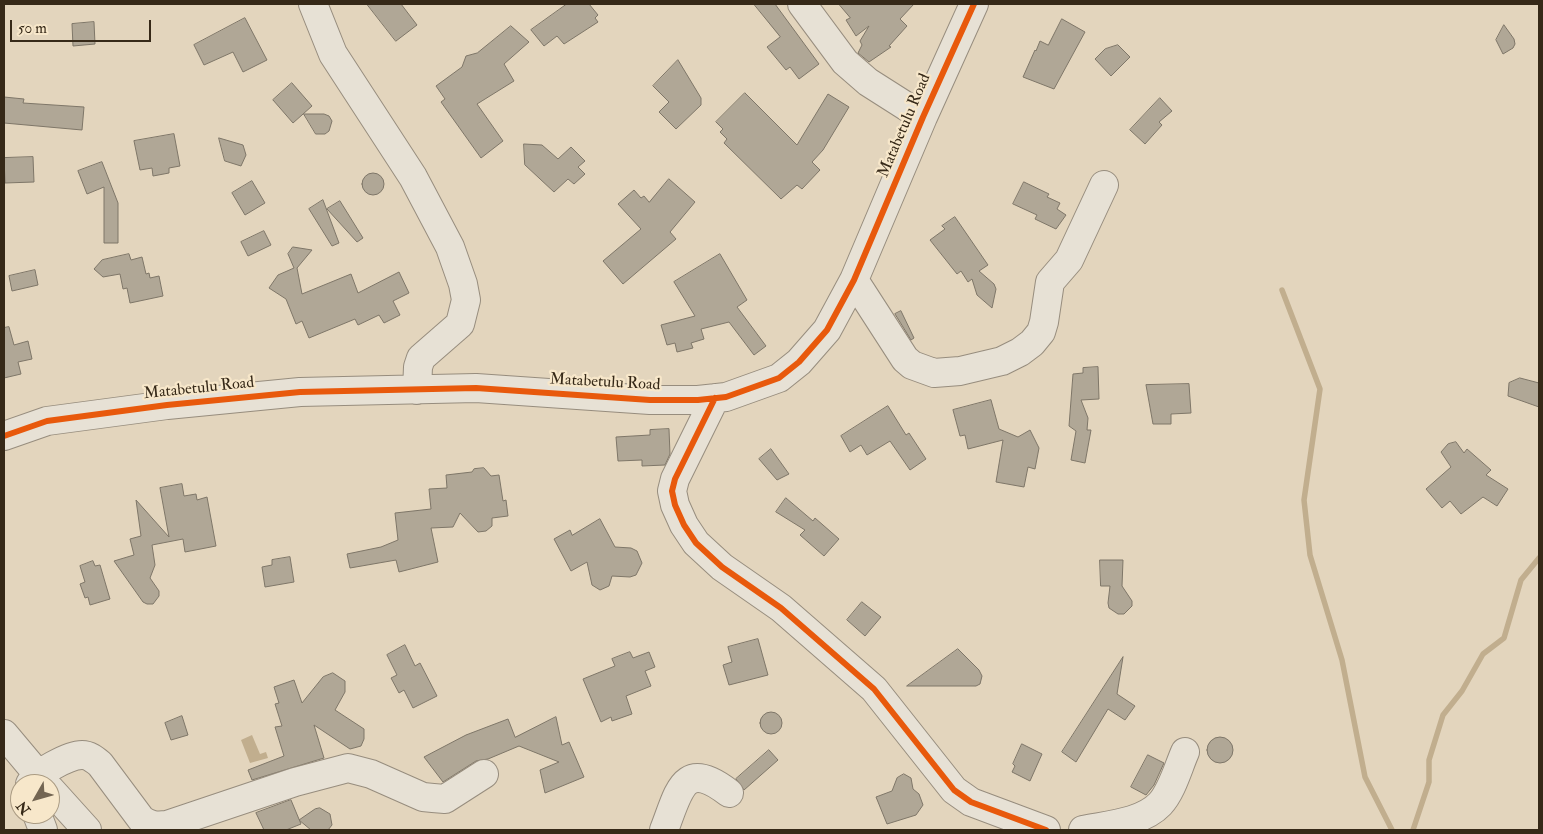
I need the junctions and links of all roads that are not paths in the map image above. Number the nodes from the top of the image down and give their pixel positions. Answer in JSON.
{"nodes":[{"id":1,"x":313,"y":4,"type":"edge"},
{"id":2,"x":802,"y":4,"type":"edge"},
{"id":3,"x":974,"y":4,"type":"edge"},
{"id":4,"x":923,"y":117,"type":"junction"},
{"id":5,"x":1104,"y":185,"type":"dead end"},
{"id":6,"x":854,"y":280,"type":"junction"},
{"id":7,"x":417,"y":390,"type":"junction"},
{"id":8,"x":715,"y":398,"type":"junction"},
{"id":9,"x":4,"y":436,"type":"edge"},
{"id":10,"x":4,"y":734,"type":"edge"},
{"id":11,"x":1185,"y":752,"type":"dead end"},
{"id":12,"x":34,"y":774,"type":"edge"},
{"id":13,"x":52,"y":774,"type":"edge"},
{"id":14,"x":484,"y":774,"type":"dead end"},
{"id":15,"x":729,"y":793,"type":"dead end"},
{"id":16,"x":60,"y":802,"type":"edge"},
{"id":17,"x":87,"y":830,"type":"edge"},
{"id":18,"x":664,"y":830,"type":"edge"},
{"id":19,"x":1046,"y":830,"type":"edge"},
{"id":20,"x":1083,"y":830,"type":"edge"}],
"edges":[{"from":1,"to":7,"type":"street"},
{"from":2,"to":4,"type":"street"},
{"from":3,"to":4,"type":"street","name":"Matabetulu Road"},
{"from":4,"to":6,"type":"street","name":"Matabetulu Road"},
{"from":5,"to":6,"type":"street"},
{"from":6,"to":8,"type":"street","name":"Matabetulu Road"},
{"from":7,"to":8,"type":"street","name":"Matabetulu Road"},
{"from":7,"to":9,"type":"street","name":"Matabetulu Road"},
{"from":8,"to":19,"type":"street"},
{"from":10,"to":12,"type":"street"},
{"from":11,"to":20,"type":"street"},
{"from":13,"to":14,"type":"street"},
{"from":15,"to":18,"type":"street"},
{"from":16,"to":17,"type":"street"}]}
